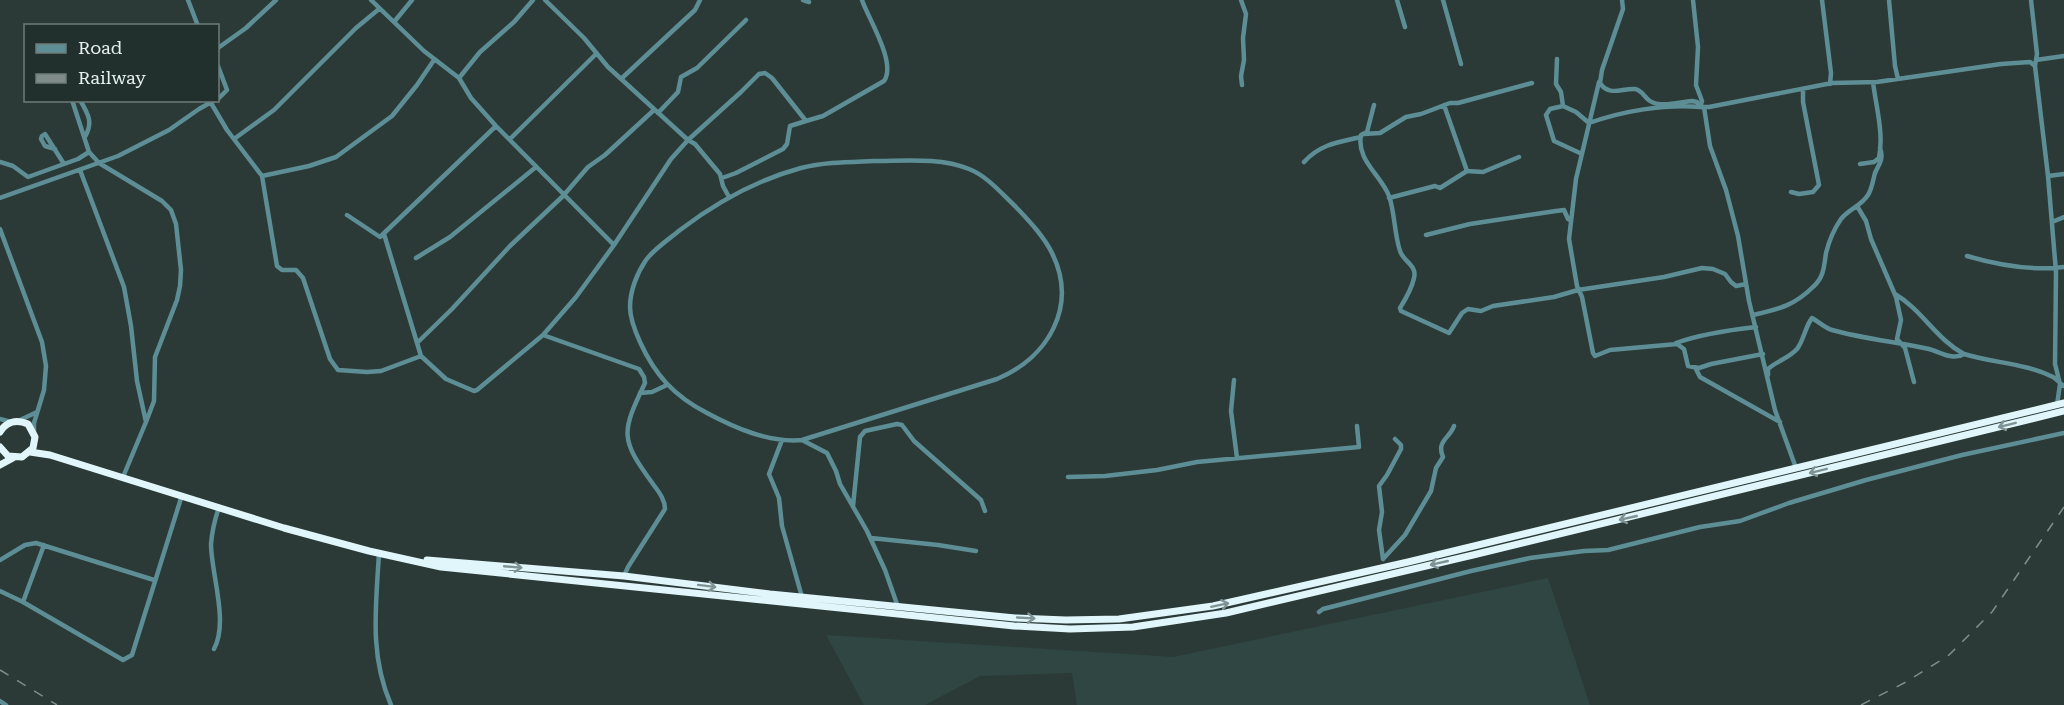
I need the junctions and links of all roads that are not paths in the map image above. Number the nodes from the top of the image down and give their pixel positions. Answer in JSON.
{"nodes":[{"id":1,"x":188,"y":0,"type":"edge"},
{"id":2,"x":276,"y":0,"type":"edge"},
{"id":3,"x":371,"y":0,"type":"edge"},
{"id":4,"x":412,"y":0,"type":"edge"},
{"id":5,"x":533,"y":0,"type":"edge"},
{"id":6,"x":545,"y":0,"type":"edge"},
{"id":7,"x":700,"y":0,"type":"edge"},
{"id":8,"x":862,"y":0,"type":"edge"},
{"id":9,"x":1241,"y":0,"type":"edge"},
{"id":10,"x":1397,"y":0,"type":"edge"},
{"id":11,"x":1443,"y":0,"type":"edge"},
{"id":12,"x":1622,"y":0,"type":"edge"},
{"id":13,"x":1693,"y":0,"type":"edge"},
{"id":14,"x":1822,"y":0,"type":"edge"},
{"id":15,"x":1889,"y":0,"type":"edge"},
{"id":16,"x":2031,"y":0,"type":"edge"},
{"id":17,"x":379,"y":9,"type":"junction"},
{"id":18,"x":746,"y":20,"type":"dead end"},
{"id":19,"x":394,"y":22,"type":"junction"},
{"id":20,"x":197,"y":24,"type":"edge"},
{"id":21,"x":1405,"y":27,"type":"dead end"},
{"id":22,"x":219,"y":47,"type":"edge"},
{"id":23,"x":596,"y":54,"type":"junction"},
{"id":24,"x":2064,"y":56,"type":"edge"},
{"id":25,"x":1557,"y":59,"type":"dead end"},
{"id":26,"x":434,"y":60,"type":"junction"},
{"id":27,"x":2036,"y":63,"type":"junction"},
{"id":28,"x":1461,"y":64,"type":"dead end"},
{"id":29,"x":219,"y":69,"type":"edge"},
{"id":30,"x":1600,"y":77,"type":"junction"},
{"id":31,"x":459,"y":78,"type":"junction"},
{"id":32,"x":621,"y":79,"type":"junction"},
{"id":33,"x":1898,"y":79,"type":"junction"},
{"id":34,"x":1873,"y":82,"type":"junction"},
{"id":35,"x":1532,"y":83,"type":"dead end"},
{"id":36,"x":1830,"y":84,"type":"junction"},
{"id":37,"x":1242,"y":85,"type":"dead end"},
{"id":38,"x":1803,"y":89,"type":"junction"},
{"id":39,"x":219,"y":97,"type":"edge"},
{"id":40,"x":73,"y":102,"type":"edge"},
{"id":41,"x":81,"y":102,"type":"edge"},
{"id":42,"x":213,"y":102,"type":"edge"},
{"id":43,"x":215,"y":102,"type":"edge"},
{"id":44,"x":1374,"y":105,"type":"dead end"},
{"id":45,"x":1444,"y":105,"type":"junction"},
{"id":46,"x":1563,"y":106,"type":"junction"},
{"id":47,"x":1702,"y":107,"type":"junction"},
{"id":48,"x":656,"y":111,"type":"junction"},
{"id":49,"x":806,"y":121,"type":"junction"},
{"id":50,"x":1589,"y":123,"type":"junction"},
{"id":51,"x":496,"y":126,"type":"junction"},
{"id":52,"x":1361,"y":136,"type":"junction"},
{"id":53,"x":85,"y":137,"type":"junction"},
{"id":54,"x":234,"y":139,"type":"junction"},
{"id":55,"x":510,"y":139,"type":"junction"},
{"id":56,"x":688,"y":140,"type":"junction"},
{"id":57,"x":1880,"y":148,"type":"junction"},
{"id":58,"x":55,"y":149,"type":"dead end"},
{"id":59,"x":89,"y":152,"type":"junction"},
{"id":60,"x":1582,"y":154,"type":"junction"},
{"id":61,"x":1519,"y":157,"type":"dead end"},
{"id":62,"x":0,"y":162,"type":"edge"},
{"id":63,"x":1304,"y":162,"type":"dead end"},
{"id":64,"x":99,"y":163,"type":"junction"},
{"id":65,"x":64,"y":164,"type":"junction"},
{"id":66,"x":1860,"y":164,"type":"dead end"},
{"id":67,"x":536,"y":166,"type":"junction"},
{"id":68,"x":80,"y":170,"type":"junction"},
{"id":69,"x":1467,"y":171,"type":"junction"},
{"id":70,"x":2064,"y":174,"type":"edge"},
{"id":71,"x":262,"y":176,"type":"junction"},
{"id":72,"x":2048,"y":176,"type":"junction"},
{"id":73,"x":722,"y":178,"type":"junction"},
{"id":74,"x":1791,"y":192,"type":"dead end"},
{"id":75,"x":563,"y":196,"type":"junction"},
{"id":76,"x":729,"y":196,"type":"junction"},
{"id":77,"x":0,"y":198,"type":"edge"},
{"id":78,"x":1389,"y":198,"type":"junction"},
{"id":79,"x":1857,"y":206,"type":"junction"},
{"id":80,"x":347,"y":215,"type":"dead end"},
{"id":81,"x":2064,"y":217,"type":"edge"},
{"id":82,"x":1571,"y":221,"type":"junction"},
{"id":83,"x":2052,"y":222,"type":"junction"},
{"id":84,"x":0,"y":229,"type":"edge"},
{"id":85,"x":384,"y":234,"type":"junction"},
{"id":86,"x":1426,"y":235,"type":"dead end"},
{"id":87,"x":614,"y":245,"type":"junction"},
{"id":88,"x":1967,"y":256,"type":"dead end"},
{"id":89,"x":416,"y":258,"type":"dead end"},
{"id":90,"x":2064,"y":267,"type":"edge"},
{"id":91,"x":2056,"y":268,"type":"junction"},
{"id":92,"x":1746,"y":284,"type":"junction"},
{"id":93,"x":1579,"y":290,"type":"junction"},
{"id":94,"x":1895,"y":294,"type":"junction"},
{"id":95,"x":1753,"y":315,"type":"junction"},
{"id":96,"x":1756,"y":327,"type":"junction"},
{"id":97,"x":543,"y":335,"type":"junction"},
{"id":98,"x":1899,"y":342,"type":"junction"},
{"id":99,"x":417,"y":343,"type":"junction"},
{"id":100,"x":1671,"y":345,"type":"junction"},
{"id":101,"x":1762,"y":354,"type":"junction"},
{"id":102,"x":1964,"y":354,"type":"junction"},
{"id":103,"x":421,"y":356,"type":"junction"},
{"id":104,"x":1696,"y":369,"type":"junction"},
{"id":105,"x":1234,"y":380,"type":"dead end"},
{"id":106,"x":1768,"y":381,"type":"junction"},
{"id":107,"x":1914,"y":382,"type":"dead end"},
{"id":108,"x":667,"y":385,"type":"junction"},
{"id":109,"x":2062,"y":385,"type":"edge"},
{"id":110,"x":640,"y":393,"type":"junction"},
{"id":111,"x":2060,"y":404,"type":"edge"},
{"id":112,"x":2064,"y":411,"type":"edge"},
{"id":113,"x":37,"y":412,"type":"junction"},
{"id":114,"x":0,"y":419,"type":"edge"},
{"id":115,"x":14,"y":422,"type":"junction"},
{"id":116,"x":146,"y":422,"type":"junction"},
{"id":117,"x":1780,"y":422,"type":"junction"},
{"id":118,"x":1357,"y":426,"type":"dead end"},
{"id":119,"x":1454,"y":426,"type":"dead end"},
{"id":120,"x":0,"y":432,"type":"edge"},
{"id":121,"x":2064,"y":433,"type":"edge"},
{"id":122,"x":35,"y":435,"type":"junction"},
{"id":123,"x":1395,"y":439,"type":"dead end"},
{"id":124,"x":782,"y":440,"type":"junction"},
{"id":125,"x":802,"y":440,"type":"junction"},
{"id":126,"x":0,"y":447,"type":"edge"},
{"id":127,"x":30,"y":452,"type":"junction"},
{"id":128,"x":50,"y":455,"type":"junction"},
{"id":129,"x":13,"y":458,"type":"junction"},
{"id":130,"x":1237,"y":458,"type":"junction"},
{"id":131,"x":0,"y":465,"type":"edge"},
{"id":132,"x":1796,"y":468,"type":"junction"},
{"id":133,"x":123,"y":477,"type":"junction"},
{"id":134,"x":1068,"y":477,"type":"dead end"},
{"id":135,"x":182,"y":495,"type":"junction"},
{"id":136,"x":854,"y":506,"type":"junction"},
{"id":137,"x":219,"y":507,"type":"junction"},
{"id":138,"x":985,"y":510,"type":"dead end"},
{"id":139,"x":871,"y":538,"type":"junction"},
{"id":140,"x":44,"y":545,"type":"junction"},
{"id":141,"x":976,"y":550,"type":"dead end"},
{"id":142,"x":379,"y":553,"type":"junction"},
{"id":143,"x":1383,"y":559,"type":"junction"},
{"id":144,"x":0,"y":560,"type":"edge"},
{"id":145,"x":413,"y":560,"type":"junction"},
{"id":146,"x":1382,"y":568,"type":"junction"},
{"id":147,"x":624,"y":576,"type":"junction"},
{"id":148,"x":154,"y":580,"type":"junction"},
{"id":149,"x":0,"y":591,"type":"edge"},
{"id":150,"x":802,"y":597,"type":"junction"},
{"id":151,"x":23,"y":602,"type":"junction"},
{"id":152,"x":898,"y":606,"type":"junction"},
{"id":153,"x":1319,"y":612,"type":"dead end"},
{"id":154,"x":214,"y":649,"type":"dead end"},
{"id":155,"x":0,"y":700,"type":"edge"},
{"id":156,"x":6,"y":705,"type":"edge"},
{"id":157,"x":391,"y":705,"type":"edge"}],
"edges":[{"from":1,"to":20,"type":"street"},
{"from":2,"to":22,"type":"street"},
{"from":3,"to":17,"type":"street"},
{"from":4,"to":19,"type":"street"},
{"from":5,"to":31,"type":"street"},
{"from":6,"to":23,"type":"street"},
{"from":7,"to":32,"type":"street"},
{"from":8,"to":49,"type":"street"},
{"from":9,"to":37,"type":"street"},
{"from":10,"to":21,"type":"street"},
{"from":11,"to":28,"type":"street"},
{"from":12,"to":30,"type":"street"},
{"from":13,"to":47,"type":"street"},
{"from":14,"to":36,"type":"street"},
{"from":15,"to":33,"type":"street"},
{"from":16,"to":27,"type":"street"},
{"from":17,"to":19,"type":"street"},
{"from":17,"to":54,"type":"street"},
{"from":18,"to":48,"type":"street"},
{"from":19,"to":26,"type":"street"},
{"from":23,"to":32,"type":"street"},
{"from":23,"to":55,"type":"street"},
{"from":24,"to":27,"type":"street"},
{"from":25,"to":46,"type":"street"},
{"from":26,"to":31,"type":"street"},
{"from":26,"to":71,"type":"street"},
{"from":27,"to":33,"type":"street"},
{"from":27,"to":72,"type":"street"},
{"from":29,"to":39,"type":"street"},
{"from":30,"to":47,"type":"street"},
{"from":30,"to":50,"type":"street"},
{"from":31,"to":51,"type":"street"},
{"from":32,"to":48,"type":"street"},
{"from":33,"to":34,"type":"street"},
{"from":34,"to":36,"type":"street"},
{"from":34,"to":57,"type":"street"},
{"from":35,"to":45,"type":"street"},
{"from":36,"to":38,"type":"street"},
{"from":38,"to":47,"type":"street"},
{"from":38,"to":74,"type":"street"},
{"from":40,"to":53,"type":"street"},
{"from":41,"to":53,"type":"street"},
{"from":42,"to":64,"type":"street"},
{"from":43,"to":54,"type":"street"},
{"from":44,"to":52,"type":"street"},
{"from":45,"to":52,"type":"street"},
{"from":45,"to":69,"type":"street"},
{"from":46,"to":50,"type":"street"},
{"from":46,"to":60,"type":"street"},
{"from":47,"to":50,"type":"street"},
{"from":47,"to":92,"type":"street"},
{"from":48,"to":56,"type":"street"},
{"from":48,"to":75,"type":"street"},
{"from":49,"to":56,"type":"street"},
{"from":49,"to":73,"type":"street"},
{"from":50,"to":60,"type":"street"},
{"from":51,"to":55,"type":"street"},
{"from":51,"to":85,"type":"street"},
{"from":52,"to":63,"type":"street"},
{"from":52,"to":78,"type":"street"},
{"from":53,"to":59,"type":"street"},
{"from":54,"to":71,"type":"street"},
{"from":55,"to":67,"type":"street"},
{"from":56,"to":73,"type":"street"},
{"from":56,"to":87,"type":"street"},
{"from":57,"to":66,"type":"street"},
{"from":57,"to":79,"type":"street"},
{"from":58,"to":65,"type":"street"},
{"from":59,"to":64,"type":"street"},
{"from":59,"to":65,"type":"street"},
{"from":60,"to":82,"type":"street"},
{"from":61,"to":69,"type":"street"},
{"from":62,"to":65,"type":"street"},
{"from":64,"to":68,"type":"street"},
{"from":64,"to":116,"type":"street"},
{"from":67,"to":75,"type":"street"},
{"from":67,"to":89,"type":"street"},
{"from":68,"to":77,"type":"street"},
{"from":68,"to":116,"type":"street"},
{"from":69,"to":78,"type":"street"},
{"from":70,"to":72,"type":"street"},
{"from":71,"to":103,"type":"street"},
{"from":72,"to":83,"type":"street"},
{"from":73,"to":76,"type":"street"},
{"from":75,"to":87,"type":"street"},
{"from":75,"to":99,"type":"street"},
{"from":76,"to":108,"type":"street"},
{"from":76,"to":125,"type":"street"},
{"from":78,"to":93,"type":"street"},
{"from":79,"to":94,"type":"street"},
{"from":79,"to":95,"type":"street"},
{"from":80,"to":85,"type":"street"},
{"from":81,"to":83,"type":"street"},
{"from":82,"to":86,"type":"street"},
{"from":82,"to":93,"type":"street"},
{"from":83,"to":91,"type":"street"},
{"from":84,"to":113,"type":"street"},
{"from":85,"to":99,"type":"street"},
{"from":87,"to":97,"type":"street"},
{"from":88,"to":91,"type":"street"},
{"from":90,"to":91,"type":"street"},
{"from":91,"to":109,"type":"street"},
{"from":92,"to":93,"type":"street"},
{"from":92,"to":95,"type":"street"},
{"from":93,"to":100,"type":"street"},
{"from":94,"to":98,"type":"street"},
{"from":94,"to":102,"type":"street"},
{"from":95,"to":96,"type":"street"},
{"from":96,"to":100,"type":"street"},
{"from":96,"to":101,"type":"street"},
{"from":97,"to":103,"type":"street"},
{"from":97,"to":110,"type":"street"},
{"from":98,"to":102,"type":"street"},
{"from":98,"to":106,"type":"street"},
{"from":98,"to":107,"type":"street"},
{"from":99,"to":103,"type":"street"},
{"from":100,"to":104,"type":"street"},
{"from":101,"to":104,"type":"street"},
{"from":101,"to":106,"type":"street"},
{"from":102,"to":109,"type":"street"},
{"from":104,"to":117,"type":"street"},
{"from":105,"to":130,"type":"street"},
{"from":106,"to":117,"type":"street"},
{"from":108,"to":110,"type":"street"},
{"from":108,"to":124,"type":"street"},
{"from":109,"to":111,"type":"street"},
{"from":110,"to":147,"type":"street"},
{"from":111,"to":132,"type":"highway"},
{"from":112,"to":145,"type":"highway","one_way":true},
{"from":113,"to":115,"type":"street"},
{"from":113,"to":122,"type":"street"},
{"from":114,"to":115,"type":"street"},
{"from":115,"to":120,"type":"highway"},
{"from":115,"to":122,"type":"highway"},
{"from":116,"to":133,"type":"street"},
{"from":117,"to":132,"type":"street"},
{"from":118,"to":130,"type":"street"},
{"from":119,"to":143,"type":"street"},
{"from":121,"to":153,"type":"street"},
{"from":122,"to":127,"type":"highway"},
{"from":122,"to":128,"type":"highway"},
{"from":123,"to":143,"type":"street"},
{"from":124,"to":125,"type":"street"},
{"from":124,"to":150,"type":"street"},
{"from":125,"to":136,"type":"street"},
{"from":126,"to":129,"type":"highway"},
{"from":127,"to":128,"type":"highway"},
{"from":127,"to":129,"type":"highway"},
{"from":128,"to":133,"type":"highway"},
{"from":129,"to":131,"type":"highway"},
{"from":130,"to":134,"type":"street"},
{"from":132,"to":146,"type":"highway"},
{"from":133,"to":135,"type":"highway"},
{"from":135,"to":137,"type":"highway"},
{"from":135,"to":148,"type":"street"},
{"from":136,"to":138,"type":"street"},
{"from":136,"to":139,"type":"street"},
{"from":137,"to":142,"type":"highway"},
{"from":137,"to":154,"type":"street"},
{"from":139,"to":141,"type":"street"},
{"from":139,"to":152,"type":"street"},
{"from":140,"to":144,"type":"street"},
{"from":140,"to":148,"type":"street"},
{"from":140,"to":151,"type":"street"},
{"from":142,"to":145,"type":"highway"},
{"from":142,"to":157,"type":"street"},
{"from":143,"to":146,"type":"street"},
{"from":145,"to":147,"type":"highway","one_way":true},
{"from":152,"to":146,"type":"highway","one_way":true},
{"from":147,"to":150,"type":"highway","one_way":true},
{"from":148,"to":151,"type":"street"},
{"from":149,"to":151,"type":"street"},
{"from":150,"to":152,"type":"highway"},
{"from":155,"to":156,"type":"street"}]}
